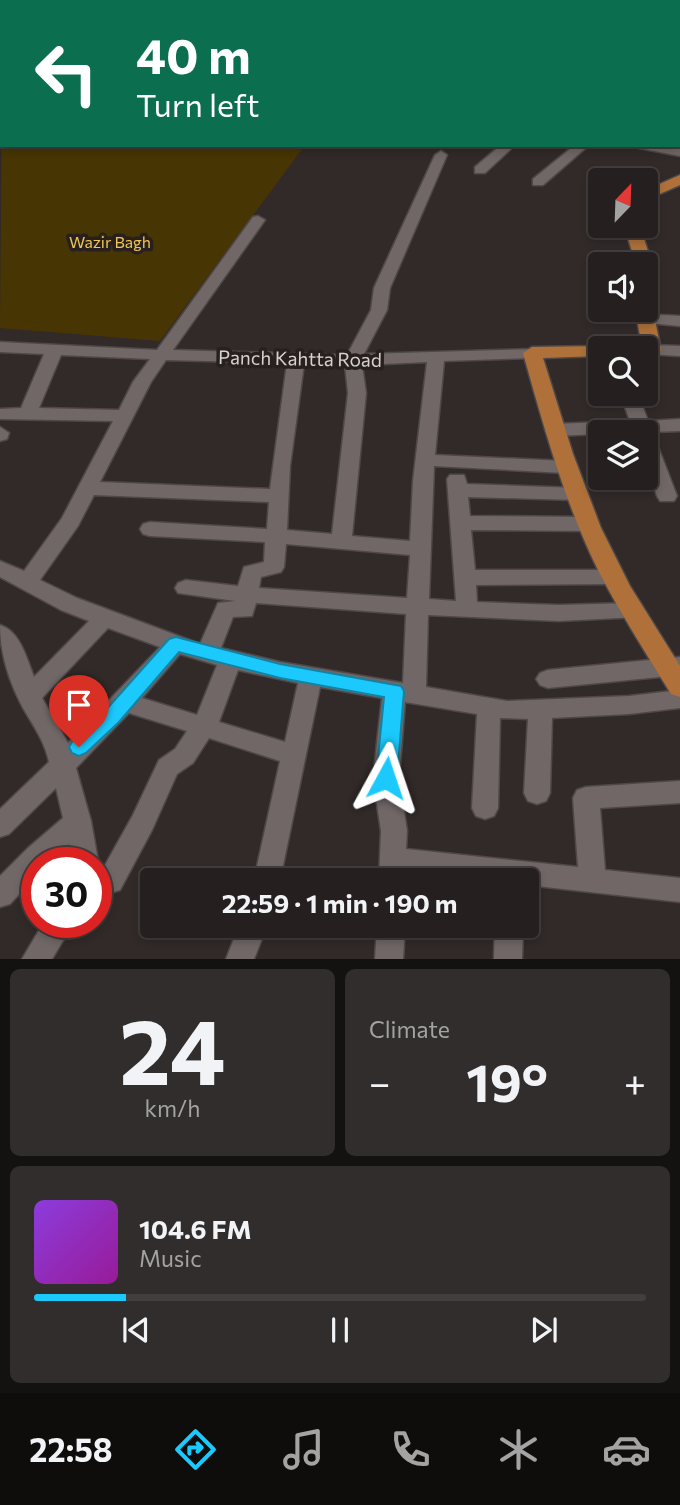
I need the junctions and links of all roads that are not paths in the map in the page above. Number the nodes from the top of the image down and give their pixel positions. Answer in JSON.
{"nodes":[{"id":1,"x":507,"y":147,"type":"edge"},
{"id":2,"x":581,"y":147,"type":"edge"},
{"id":3,"x":655,"y":147,"type":"edge"},
{"id":4,"x":680,"y":152,"type":"edge"},
{"id":5,"x":441,"y":155,"type":"dead end"},
{"id":6,"x":480,"y":170,"type":"dead end"},
{"id":7,"x":680,"y":179,"type":"edge"},
{"id":8,"x":538,"y":182,"type":"dead end"},
{"id":9,"x":658,"y":190,"type":"edge"},
{"id":10,"x":258,"y":220,"type":"dead end"},
{"id":11,"x":658,"y":317,"type":"edge"},
{"id":12,"x":680,"y":321,"type":"edge"},
{"id":13,"x":0,"y":347,"type":"edge"},
{"id":14,"x":55,"y":349,"type":"junction"},
{"id":15,"x":658,"y":350,"type":"edge"},
{"id":16,"x":588,"y":351,"type":"edge"},
{"id":17,"x":680,"y":351,"type":"edge"},
{"id":18,"x":532,"y":353,"type":"junction"},
{"id":19,"x":163,"y":355,"type":"junction"},
{"id":20,"x":436,"y":358,"type":"junction"},
{"id":21,"x":296,"y":359,"type":"junction"},
{"id":22,"x":353,"y":360,"type":"junction"},
{"id":23,"x":0,"y":414,"type":"edge"},
{"id":24,"x":27,"y":415,"type":"junction"},
{"id":25,"x":123,"y":416,"type":"junction"},
{"id":26,"x":680,"y":425,"type":"edge"},
{"id":27,"x":658,"y":429,"type":"edge"},
{"id":28,"x":554,"y":430,"type":"junction"},
{"id":29,"x":588,"y":431,"type":"edge"},
{"id":30,"x":425,"y":460,"type":"junction"},
{"id":31,"x":565,"y":467,"type":"junction"},
{"id":32,"x":658,"y":472,"type":"edge"},
{"id":33,"x":88,"y":488,"type":"junction"},
{"id":34,"x":577,"y":494,"type":"junction"},
{"id":35,"x":279,"y":496,"type":"junction"},
{"id":36,"x":667,"y":496,"type":"dead end"},
{"id":37,"x":461,"y":523,"type":"junction"},
{"id":38,"x":589,"y":524,"type":"junction"},
{"id":39,"x":150,"y":529,"type":"dead end"},
{"id":40,"x":276,"y":536,"type":"junction"},
{"id":41,"x":341,"y":542,"type":"junction"},
{"id":42,"x":420,"y":549,"type":"junction"},
{"id":43,"x":0,"y":568,"type":"edge"},
{"id":44,"x":614,"y":577,"type":"junction"},
{"id":45,"x":465,"y":578,"type":"junction"},
{"id":46,"x":27,"y":582,"type":"junction"},
{"id":47,"x":186,"y":588,"type":"dead end"},
{"id":48,"x":249,"y":595,"type":"junction"},
{"id":49,"x":418,"y":607,"type":"junction"},
{"id":50,"x":467,"y":609,"type":"junction"},
{"id":51,"x":631,"y":611,"type":"junction"},
{"id":52,"x":105,"y":618,"type":"junction"},
{"id":53,"x":0,"y":633,"type":"edge"},
{"id":54,"x":176,"y":644,"type":"junction"},
{"id":55,"x":219,"y":656,"type":"junction"},
{"id":56,"x":674,"y":666,"type":"edge"},
{"id":57,"x":311,"y":676,"type":"junction"},
{"id":58,"x":548,"y":679,"type":"dead end"},
{"id":59,"x":680,"y":687,"type":"edge"},
{"id":60,"x":404,"y":693,"type":"junction"},
{"id":61,"x":30,"y":696,"type":"junction"},
{"id":62,"x":680,"y":699,"type":"edge"},
{"id":63,"x":125,"y":702,"type":"junction"},
{"id":64,"x":489,"y":707,"type":"junction"},
{"id":65,"x":540,"y":708,"type":"junction"},
{"id":66,"x":203,"y":727,"type":"junction"},
{"id":67,"x":294,"y":755,"type":"junction"},
{"id":68,"x":62,"y":763,"type":"junction"},
{"id":69,"x":537,"y":793,"type":"dead end"},
{"id":70,"x":680,"y":793,"type":"edge"},
{"id":71,"x":485,"y":808,"type":"dead end"},
{"id":72,"x":78,"y":821,"type":"junction"},
{"id":73,"x":0,"y":826,"type":"edge"},
{"id":74,"x":84,"y":847,"type":"edge"},
{"id":75,"x":270,"y":868,"type":"edge"},
{"id":76,"x":393,"y":868,"type":"edge"},
{"id":77,"x":112,"y":877,"type":"edge"},
{"id":78,"x":539,"y":878,"type":"edge"},
{"id":79,"x":592,"y":881,"type":"junction"},
{"id":80,"x":680,"y":890,"type":"edge"},
{"id":81,"x":0,"y":895,"type":"edge"},
{"id":82,"x":50,"y":938,"type":"edge"},
{"id":83,"x":248,"y":938,"type":"edge"},
{"id":84,"x":390,"y":938,"type":"edge"},
{"id":85,"x":509,"y":938,"type":"edge"},
{"id":86,"x":36,"y":959,"type":"edge"},
{"id":87,"x":240,"y":959,"type":"edge"},
{"id":88,"x":389,"y":959,"type":"edge"},
{"id":89,"x":508,"y":959,"type":"edge"}],
"edges":[{"from":1,"to":6,"type":"street"},
{"from":2,"to":8,"type":"street"},
{"from":3,"to":4,"type":"street"},
{"from":5,"to":22,"type":"street"},
{"from":7,"to":9,"type":"main road"},
{"from":10,"to":19,"type":"street"},
{"from":11,"to":12,"type":"street"},
{"from":13,"to":14,"type":"street","name":"Panch Kahtta Road"},
{"from":14,"to":19,"type":"street","name":"Panch Kahtta Road"},
{"from":14,"to":24,"type":"street"},
{"from":15,"to":17,"type":"street"},
{"from":16,"to":18,"type":"main road","name":"Panch Kahtta Road"},
{"from":18,"to":20,"type":"street","name":"Panch Kahtta Road"},
{"from":18,"to":28,"type":"main road"},
{"from":19,"to":21,"type":"street","name":"Panch Kahtta Road"},
{"from":19,"to":25,"type":"street"},
{"from":20,"to":22,"type":"street","name":"Panch Kahtta Road"},
{"from":20,"to":30,"type":"street"},
{"from":21,"to":22,"type":"street","name":"Panch Kahtta Road"},
{"from":21,"to":35,"type":"street"},
{"from":22,"to":41,"type":"street"},
{"from":23,"to":24,"type":"street"},
{"from":24,"to":25,"type":"street"},
{"from":25,"to":33,"type":"street"},
{"from":26,"to":27,"type":"street"},
{"from":28,"to":29,"type":"street"},
{"from":28,"to":31,"type":"main road"},
{"from":30,"to":31,"type":"street"},
{"from":30,"to":42,"type":"street"},
{"from":31,"to":34,"type":"main road"},
{"from":32,"to":36,"type":"street"},
{"from":33,"to":35,"type":"street"},
{"from":33,"to":46,"type":"street"},
{"from":34,"to":37,"type":"street"},
{"from":34,"to":38,"type":"main road"},
{"from":35,"to":40,"type":"street"},
{"from":37,"to":38,"type":"street"},
{"from":37,"to":45,"type":"street"},
{"from":38,"to":44,"type":"main road"},
{"from":39,"to":40,"type":"street"},
{"from":40,"to":41,"type":"street"},
{"from":40,"to":48,"type":"street"},
{"from":41,"to":42,"type":"street"},
{"from":42,"to":49,"type":"street"},
{"from":43,"to":46,"type":"street"},
{"from":44,"to":45,"type":"street"},
{"from":44,"to":51,"type":"main road"},
{"from":45,"to":50,"type":"street"},
{"from":46,"to":52,"type":"street"},
{"from":47,"to":48,"type":"street"},
{"from":48,"to":49,"type":"street"},
{"from":48,"to":55,"type":"street"},
{"from":49,"to":50,"type":"street"},
{"from":49,"to":60,"type":"street"},
{"from":50,"to":51,"type":"street"},
{"from":51,"to":56,"type":"main road"},
{"from":52,"to":54,"type":"street"},
{"from":52,"to":61,"type":"street"},
{"from":53,"to":61,"type":"street"},
{"from":54,"to":55,"type":"street"},
{"from":54,"to":63,"type":"street"},
{"from":55,"to":57,"type":"street"},
{"from":55,"to":66,"type":"street"},
{"from":56,"to":58,"type":"street"},
{"from":56,"to":59,"type":"main road"},
{"from":57,"to":60,"type":"street"},
{"from":57,"to":67,"type":"street"},
{"from":60,"to":64,"type":"street"},
{"from":60,"to":76,"type":"street"},
{"from":61,"to":68,"type":"street"},
{"from":62,"to":65,"type":"street"},
{"from":63,"to":66,"type":"street"},
{"from":63,"to":68,"type":"street"},
{"from":64,"to":65,"type":"street"},
{"from":64,"to":71,"type":"street"},
{"from":65,"to":69,"type":"street"},
{"from":66,"to":67,"type":"street"},
{"from":66,"to":77,"type":"street"},
{"from":67,"to":75,"type":"street"},
{"from":68,"to":72,"type":"street"},
{"from":68,"to":73,"type":"street"},
{"from":70,"to":79,"type":"street"},
{"from":72,"to":74,"type":"street"},
{"from":72,"to":81,"type":"street"},
{"from":78,"to":79,"type":"street"},
{"from":79,"to":80,"type":"street"},
{"from":82,"to":86,"type":"street"},
{"from":83,"to":87,"type":"street"},
{"from":84,"to":88,"type":"street"},
{"from":85,"to":89,"type":"street"}]}
